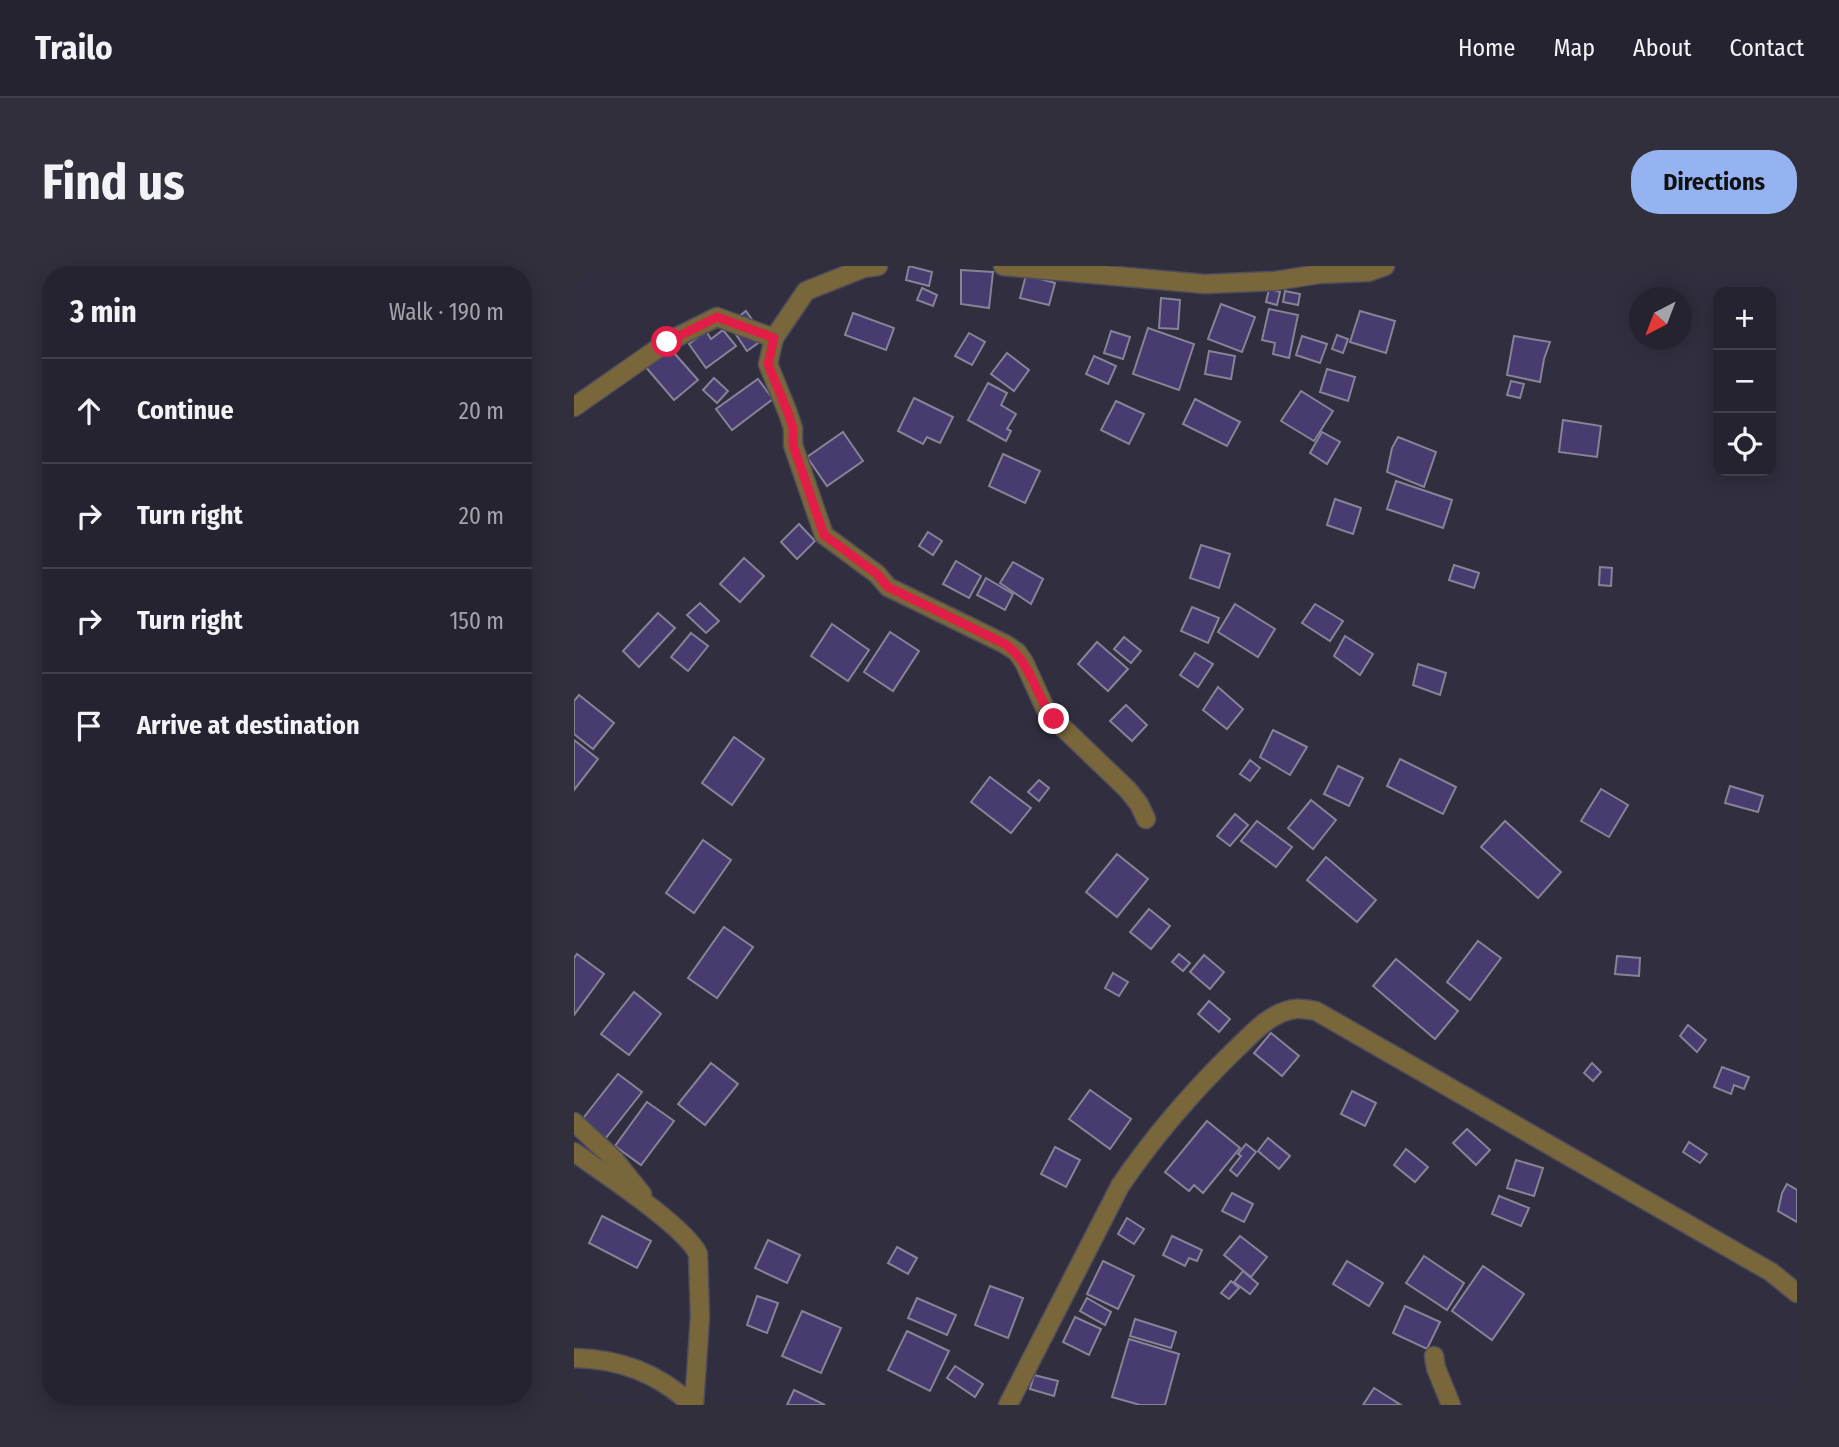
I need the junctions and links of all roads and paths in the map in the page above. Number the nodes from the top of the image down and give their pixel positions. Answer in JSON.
{"nodes":[{"id":1,"x":878,"y":266,"type":"edge"},
{"id":2,"x":1003,"y":266,"type":"edge"},
{"id":3,"x":1385,"y":266,"type":"edge"},
{"id":4,"x":774,"y":338,"type":"junction"},
{"id":5,"x":574,"y":407,"type":"edge"},
{"id":6,"x":1146,"y":819,"type":"dead end"},
{"id":7,"x":574,"y":1122,"type":"edge"},
{"id":8,"x":574,"y":1152,"type":"edge"},
{"id":9,"x":660,"y":1215,"type":"junction"},
{"id":10,"x":1797,"y":1293,"type":"edge"},
{"id":11,"x":1434,"y":1356,"type":"dead end"},
{"id":12,"x":574,"y":1358,"type":"edge"},
{"id":13,"x":693,"y":1405,"type":"edge"},
{"id":14,"x":1008,"y":1405,"type":"edge"},
{"id":15,"x":1451,"y":1405,"type":"edge"}],
"edges":[{"from":1,"to":4,"type":"street"},
{"from":2,"to":3,"type":"street"},
{"from":4,"to":5,"type":"street"},
{"from":4,"to":6,"type":"street"},
{"from":7,"to":9,"type":"street"},
{"from":8,"to":9,"type":"street"},
{"from":9,"to":13,"type":"street"},
{"from":10,"to":14,"type":"street"},
{"from":11,"to":15,"type":"street"},
{"from":12,"to":13,"type":"street"}]}
